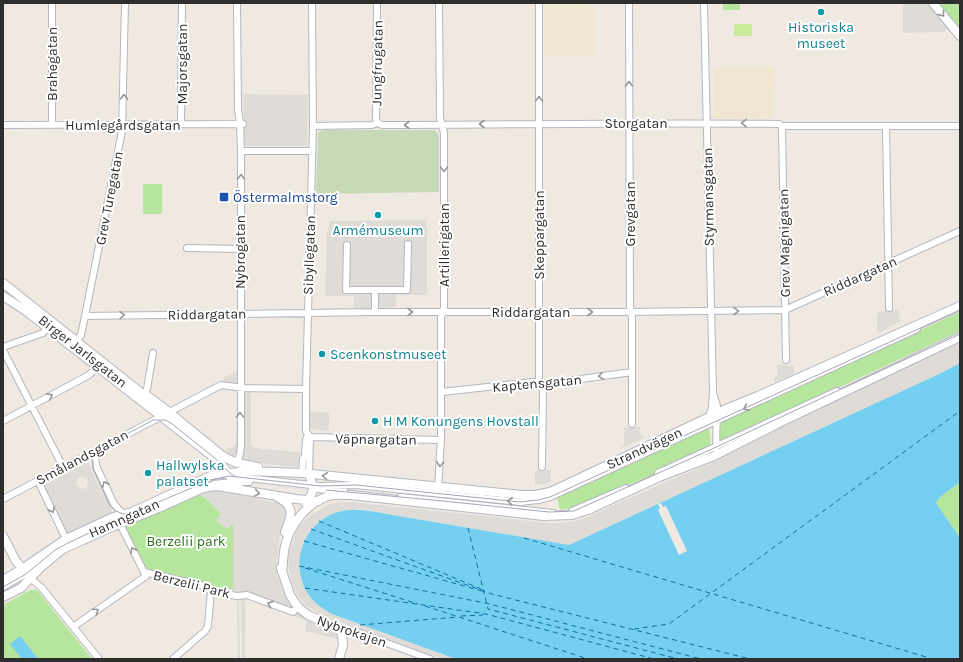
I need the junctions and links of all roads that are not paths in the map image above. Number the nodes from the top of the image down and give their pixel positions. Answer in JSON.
{"nodes":[{"id":1,"x":52,"y":3,"type":"edge"},
{"id":2,"x":125,"y":3,"type":"edge"},
{"id":3,"x":182,"y":3,"type":"edge"},
{"id":4,"x":237,"y":3,"type":"edge"},
{"id":5,"x":312,"y":3,"type":"edge"},
{"id":6,"x":377,"y":3,"type":"edge"},
{"id":7,"x":439,"y":3,"type":"edge"},
{"id":8,"x":539,"y":3,"type":"edge"},
{"id":9,"x":629,"y":3,"type":"edge"},
{"id":10,"x":704,"y":3,"type":"edge"},
{"id":11,"x":933,"y":3,"type":"edge"},
{"id":12,"x":960,"y":36,"type":"edge"},
{"id":13,"x":378,"y":123,"type":"junction"},
{"id":14,"x":629,"y":123,"type":"junction"},
{"id":15,"x":706,"y":123,"type":"junction"},
{"id":16,"x":123,"y":124,"type":"junction"},
{"id":17,"x":181,"y":124,"type":"junction"},
{"id":18,"x":242,"y":124,"type":"junction"},
{"id":19,"x":442,"y":124,"type":"junction"},
{"id":20,"x":539,"y":124,"type":"junction"},
{"id":21,"x":3,"y":125,"type":"edge"},
{"id":22,"x":52,"y":125,"type":"junction"},
{"id":23,"x":313,"y":126,"type":"junction"},
{"id":24,"x":782,"y":126,"type":"junction"},
{"id":25,"x":886,"y":126,"type":"junction"},
{"id":26,"x":960,"y":126,"type":"edge"},
{"id":27,"x":241,"y":151,"type":"junction"},
{"id":28,"x":312,"y":152,"type":"junction"},
{"id":29,"x":960,"y":231,"type":"edge"},
{"id":30,"x":408,"y":244,"type":"dead end"},
{"id":31,"x":347,"y":245,"type":"dead end"},
{"id":32,"x":187,"y":248,"type":"dead end"},
{"id":33,"x":240,"y":248,"type":"junction"},
{"id":34,"x":888,"y":263,"type":"junction"},
{"id":35,"x":3,"y":283,"type":"edge"},
{"id":36,"x":3,"y":288,"type":"edge"},
{"id":37,"x":375,"y":290,"type":"junction"},
{"id":38,"x":3,"y":296,"type":"edge"},
{"id":39,"x":960,"y":306,"type":"edge"},
{"id":40,"x":889,"y":308,"type":"dead end"},
{"id":41,"x":785,"y":310,"type":"junction"},
{"id":42,"x":960,"y":310,"type":"edge"},
{"id":43,"x":375,"y":312,"type":"junction"},
{"id":44,"x":539,"y":312,"type":"junction"},
{"id":45,"x":631,"y":312,"type":"junction"},
{"id":46,"x":711,"y":312,"type":"junction"},
{"id":47,"x":308,"y":313,"type":"junction"},
{"id":48,"x":443,"y":313,"type":"junction"},
{"id":49,"x":240,"y":314,"type":"junction"},
{"id":50,"x":85,"y":316,"type":"junction"},
{"id":51,"x":47,"y":328,"type":"junction"},
{"id":52,"x":960,"y":335,"type":"edge"},
{"id":53,"x":76,"y":341,"type":"junction"},
{"id":54,"x":3,"y":348,"type":"edge"},
{"id":55,"x":153,"y":353,"type":"dead end"},
{"id":56,"x":786,"y":360,"type":"dead end"},
{"id":57,"x":97,"y":367,"type":"junction"},
{"id":58,"x":632,"y":372,"type":"junction"},
{"id":59,"x":539,"y":382,"type":"junction"},
{"id":60,"x":240,"y":388,"type":"junction"},
{"id":61,"x":306,"y":389,"type":"junction"},
{"id":62,"x":442,"y":392,"type":"junction"},
{"id":63,"x":144,"y":394,"type":"junction"},
{"id":64,"x":31,"y":406,"type":"junction"},
{"id":65,"x":165,"y":414,"type":"junction"},
{"id":66,"x":714,"y":418,"type":"junction"},
{"id":67,"x":3,"y":421,"type":"edge"},
{"id":68,"x":632,"y":424,"type":"dead end"},
{"id":69,"x":309,"y":436,"type":"junction"},
{"id":70,"x":441,"y":440,"type":"junction"},
{"id":71,"x":716,"y":447,"type":"junction"},
{"id":72,"x":97,"y":451,"type":"junction"},
{"id":73,"x":206,"y":451,"type":"junction"},
{"id":74,"x":237,"y":463,"type":"junction"},
{"id":75,"x":542,"y":467,"type":"dead end"},
{"id":76,"x":64,"y":468,"type":"junction"},
{"id":77,"x":306,"y":474,"type":"junction"},
{"id":78,"x":213,"y":475,"type":"junction"},
{"id":79,"x":659,"y":477,"type":"junction"},
{"id":80,"x":38,"y":481,"type":"junction"},
{"id":81,"x":234,"y":481,"type":"junction"},
{"id":82,"x":313,"y":487,"type":"junction"},
{"id":83,"x":438,"y":488,"type":"junction"},
{"id":84,"x":276,"y":496,"type":"junction"},
{"id":85,"x":3,"y":499,"type":"edge"},
{"id":86,"x":308,"y":500,"type":"junction"},
{"id":87,"x":318,"y":500,"type":"junction"},
{"id":88,"x":123,"y":514,"type":"junction"},
{"id":89,"x":298,"y":518,"type":"junction"},
{"id":90,"x":120,"y":524,"type":"junction"},
{"id":91,"x":3,"y":536,"type":"edge"},
{"id":92,"x":66,"y":539,"type":"junction"},
{"id":93,"x":282,"y":572,"type":"junction"},
{"id":94,"x":27,"y":574,"type":"junction"},
{"id":95,"x":145,"y":574,"type":"junction"},
{"id":96,"x":3,"y":580,"type":"edge"},
{"id":97,"x":3,"y":588,"type":"edge"},
{"id":98,"x":211,"y":590,"type":"junction"},
{"id":99,"x":3,"y":597,"type":"edge"},
{"id":100,"x":298,"y":607,"type":"junction"},
{"id":101,"x":74,"y":627,"type":"junction"},
{"id":102,"x":335,"y":627,"type":"junction"},
{"id":103,"x":413,"y":656,"type":"edge"},
{"id":104,"x":99,"y":659,"type":"edge"},
{"id":105,"x":173,"y":659,"type":"edge"},
{"id":106,"x":339,"y":659,"type":"edge"},
{"id":107,"x":430,"y":659,"type":"edge"}],
"edges":[{"from":1,"to":22,"type":"street","name":"Brahegatan"},
{"from":16,"to":2,"type":"street","name":"Grev Turegatan","one_way":true},
{"from":3,"to":17,"type":"street","name":"Majorsgatan"},
{"from":4,"to":18,"type":"street","name":"Nybrogatan"},
{"from":5,"to":23,"type":"street","name":"Sibyllegatan"},
{"from":6,"to":13,"type":"street","name":"Jungfrugatan"},
{"from":7,"to":19,"type":"street","name":"Artillerigatan"},
{"from":20,"to":8,"type":"street","name":"Skeppargatan","one_way":true},
{"from":14,"to":9,"type":"street","name":"Grevgatan","one_way":true},
{"from":10,"to":15,"type":"street","name":"Styrmansgatan"},
{"from":11,"to":12,"type":"street","one_way":true},
{"from":19,"to":13,"type":"street","name":"Storgatan","one_way":true},
{"from":13,"to":23,"type":"street","name":"Storgatan"},
{"from":14,"to":15,"type":"street","name":"Storgatan"},
{"from":14,"to":20,"type":"street","name":"Storgatan"},
{"from":14,"to":45,"type":"street","name":"Grevgatan"},
{"from":24,"to":15,"type":"street","name":"Storgatan","one_way":true},
{"from":15,"to":46,"type":"street","name":"Styrmansgatan"},
{"from":16,"to":17,"type":"street","name":"Humlegårdsgatan"},
{"from":16,"to":22,"type":"street","name":"Humlegårdsgatan"},
{"from":16,"to":50,"type":"street","name":"Grev Turegatan"},
{"from":17,"to":18,"type":"street","name":"Humlegårdsgatan"},
{"from":18,"to":27,"type":"street","name":"Nybrogatan"},
{"from":20,"to":19,"type":"street","name":"Storgatan","one_way":true},
{"from":19,"to":48,"type":"street","name":"Artillerigatan","one_way":true},
{"from":20,"to":44,"type":"street","name":"Skeppargatan"},
{"from":21,"to":22,"type":"street","name":"Humlegårdsgatan"},
{"from":23,"to":28,"type":"street","name":"Sibyllegatan"},
{"from":24,"to":25,"type":"street","name":"Storgatan"},
{"from":24,"to":41,"type":"street","name":"Grev Magnigatan"},
{"from":25,"to":26,"type":"street","name":"Storgatan"},
{"from":25,"to":34,"type":"street"},
{"from":27,"to":28,"type":"street"},
{"from":33,"to":27,"type":"street","name":"Nybrogatan","one_way":true},
{"from":28,"to":47,"type":"street","name":"Sibyllegatan"},
{"from":29,"to":34,"type":"street","name":"Riddargatan"},
{"from":30,"to":37,"type":"street"},
{"from":31,"to":37,"type":"street"},
{"from":32,"to":33,"type":"street"},
{"from":33,"to":49,"type":"street","name":"Nybrogatan"},
{"from":34,"to":40,"type":"street"},
{"from":34,"to":41,"type":"street","name":"Riddargatan"},
{"from":35,"to":53,"type":"street","name":"Birger Jarlsgatan"},
{"from":36,"to":65,"type":"street","name":"Birger Jarlsgatan"},
{"from":37,"to":43,"type":"street"},
{"from":38,"to":51,"type":"street","name":"Birger Jarlsgatan"},
{"from":39,"to":66,"type":"street","name":"Strandvägen"},
{"from":46,"to":41,"type":"street","name":"Riddargatan","one_way":true},
{"from":41,"to":56,"type":"street","name":"Grev Magnigatan"},
{"from":42,"to":66,"type":"street","name":"Strandvägen","one_way":true},
{"from":43,"to":47,"type":"street","name":"Riddargatan"},
{"from":43,"to":48,"type":"street","name":"Riddargatan","one_way":true},
{"from":44,"to":45,"type":"street","name":"Riddargatan","one_way":true},
{"from":44,"to":48,"type":"street","name":"Riddargatan"},
{"from":44,"to":59,"type":"street","name":"Skeppargatan"},
{"from":45,"to":46,"type":"street","name":"Riddargatan"},
{"from":45,"to":58,"type":"street","name":"Grevgatan"},
{"from":46,"to":66,"type":"street","name":"Styrmansgatan"},
{"from":47,"to":49,"type":"street","name":"Riddargatan"},
{"from":47,"to":61,"type":"street","name":"Sibyllegatan"},
{"from":48,"to":62,"type":"street","name":"Artillerigatan"},
{"from":50,"to":49,"type":"street","name":"Riddargatan","one_way":true},
{"from":49,"to":60,"type":"street","name":"Nybrogatan"},
{"from":50,"to":53,"type":"street","name":"Grev Turegatan"},
{"from":51,"to":54,"type":"street"},
{"from":51,"to":57,"type":"street","name":"Birger Jarlsgatan"},
{"from":52,"to":71,"type":"street","name":"Strandvägen"},
{"from":52,"to":79,"type":"street","name":"Strandvägen"},
{"from":53,"to":63,"type":"street","name":"Birger Jarlsgatan"},
{"from":54,"to":64,"type":"street"},
{"from":55,"to":63,"type":"street","name":"Birger Jarlsgatan"},
{"from":64,"to":57,"type":"street","one_way":true},
{"from":57,"to":65,"type":"street","name":"Birger Jarlsgatan"},
{"from":58,"to":59,"type":"street","name":"Kaptensgatan","one_way":true},
{"from":58,"to":68,"type":"street","name":"Grevgatan"},
{"from":59,"to":62,"type":"street","name":"Kaptensgatan"},
{"from":59,"to":75,"type":"street","name":"Skeppargatan"},
{"from":60,"to":61,"type":"street"},
{"from":60,"to":65,"type":"street","name":"Smålandsgatan"},
{"from":74,"to":60,"type":"street","name":"Nybrogatan","one_way":true},
{"from":61,"to":69,"type":"street","name":"Sibyllegatan"},
{"from":62,"to":70,"type":"street","name":"Artillerigatan"},
{"from":63,"to":65,"type":"street","name":"Birger Jarlsgatan"},
{"from":64,"to":67,"type":"street"},
{"from":64,"to":76,"type":"street"},
{"from":65,"to":72,"type":"street","name":"Smålandsgatan"},
{"from":65,"to":73,"type":"street","name":"Birger Jarlsgatan"},
{"from":65,"to":74,"type":"street","name":"Birger Jarlsgatan"},
{"from":66,"to":71,"type":"street","name":"Styrmansgatan"},
{"from":66,"to":82,"type":"street","name":"Strandvägen","one_way":true},
{"from":66,"to":83,"type":"street","name":"Strandvägen"},
{"from":69,"to":70,"type":"street","name":"Väpnargatan"},
{"from":69,"to":77,"type":"street","name":"Sibyllegatan"},
{"from":70,"to":83,"type":"street","name":"Artillerigatan","one_way":true},
{"from":71,"to":79,"type":"street","name":"Strandvägen"},
{"from":71,"to":82,"type":"street","name":"Strandvägen"},
{"from":72,"to":76,"type":"street","name":"Smålandsgatan"},
{"from":88,"to":72,"type":"street","one_way":true},
{"from":73,"to":78,"type":"street","name":"Birger Jarlsgatan"},
{"from":73,"to":81,"type":"street","name":"Birger Jarlsgatan"},
{"from":74,"to":77,"type":"street"},
{"from":76,"to":80,"type":"street","name":"Smålandsgatan"},
{"from":77,"to":81,"type":"street"},
{"from":77,"to":82,"type":"street"},
{"from":83,"to":77,"type":"street","name":"Strandvägen","one_way":true},
{"from":78,"to":81,"type":"street","name":"Hamngatan"},
{"from":78,"to":88,"type":"street","name":"Hamngatan"},
{"from":79,"to":87,"type":"street","name":"Strandvägen"},
{"from":80,"to":85,"type":"street","name":"Smålandsgatan"},
{"from":80,"to":92,"type":"street","one_way":true},
{"from":81,"to":82,"type":"street"},
{"from":81,"to":82,"type":"street","name":"Hamngatan"},
{"from":81,"to":84,"type":"street","one_way":true},
{"from":81,"to":90,"type":"street","name":"Hamngatan"},
{"from":81,"to":94,"type":"street","name":"Hamngatan"},
{"from":82,"to":86,"type":"street"},
{"from":84,"to":86,"type":"street"},
{"from":84,"to":93,"type":"street"},
{"from":86,"to":87,"type":"street"},
{"from":86,"to":89,"type":"street"},
{"from":87,"to":89,"type":"street"},
{"from":88,"to":92,"type":"street","name":"Hamngatan"},
{"from":89,"to":93,"type":"street"},
{"from":90,"to":94,"type":"street","name":"Hamngatan"},
{"from":95,"to":90,"type":"street","name":"Berzelii Park","one_way":true},
{"from":91,"to":94,"type":"street"},
{"from":92,"to":94,"type":"street","name":"Hamngatan"},
{"from":93,"to":100,"type":"street"},
{"from":94,"to":96,"type":"street","name":"Hamngatan"},
{"from":94,"to":97,"type":"street","name":"Hamngatan"},
{"from":94,"to":99,"type":"street","name":"Hamngatan"},
{"from":94,"to":101,"type":"street"},
{"from":95,"to":98,"type":"street","name":"Berzelii Park"},
{"from":101,"to":95,"type":"street","one_way":true},
{"from":100,"to":98,"type":"street","name":"Berzelii Park","one_way":true},
{"from":98,"to":105,"type":"street"},
{"from":100,"to":102,"type":"street","name":"Nybrokajen"},
{"from":101,"to":104,"type":"street"},
{"from":102,"to":103,"type":"street","name":"Nybrokajen"},
{"from":102,"to":106,"type":"street"},
{"from":103,"to":107,"type":"street","name":"Nybrokajen"}]}
